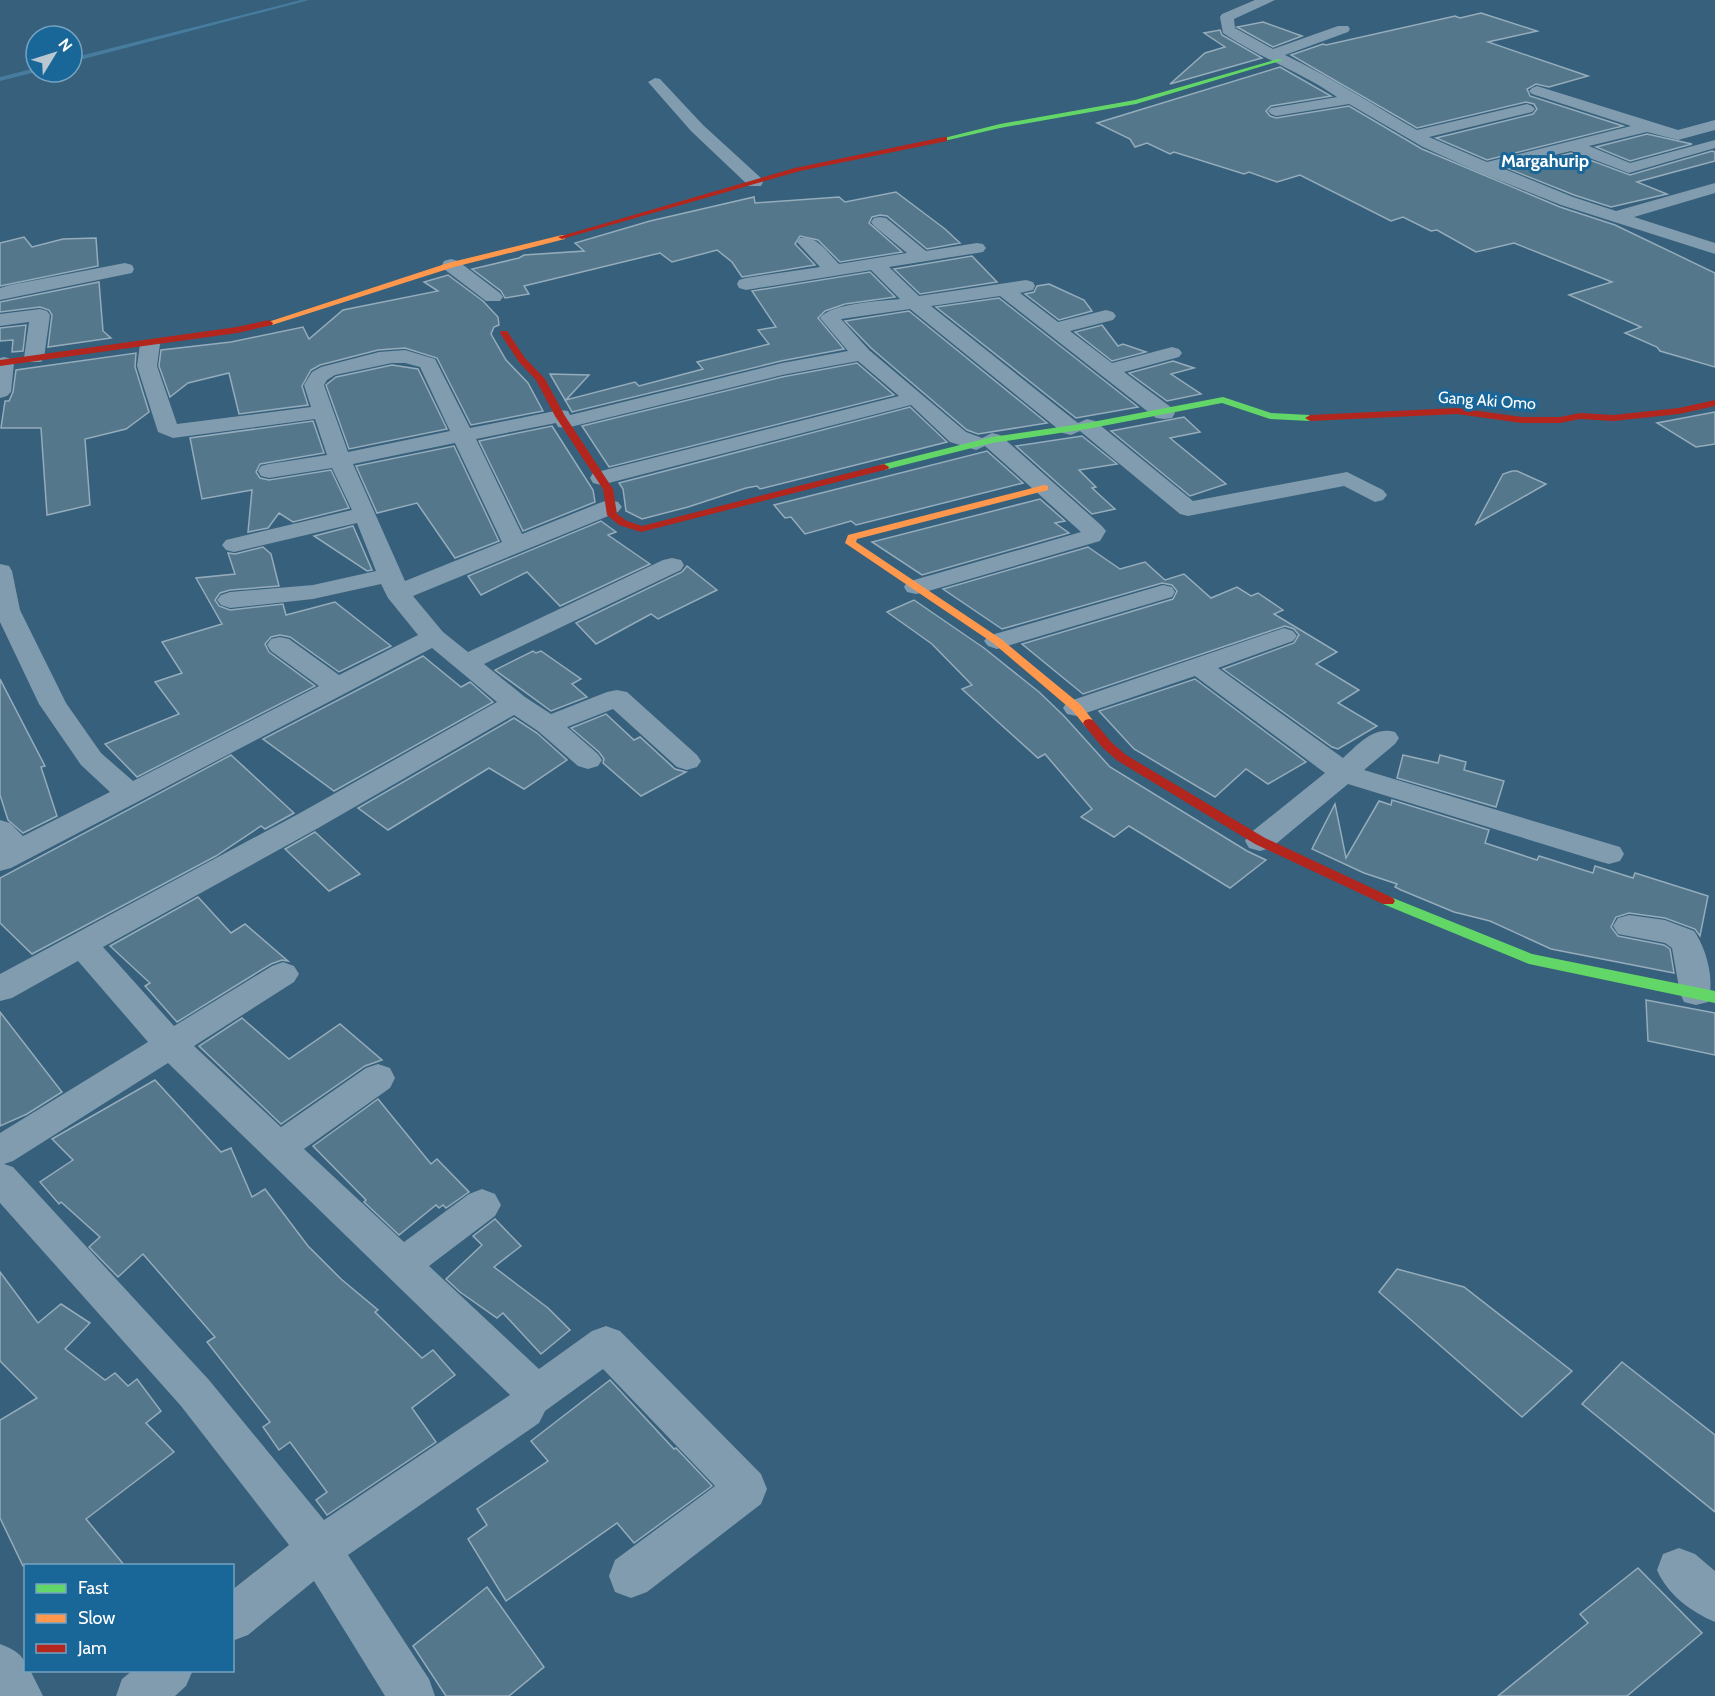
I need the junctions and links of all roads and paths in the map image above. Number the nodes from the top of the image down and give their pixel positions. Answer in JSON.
{"nodes":[{"id":1,"x":1268,"y":0,"type":"edge"},
{"id":2,"x":1343,"y":29,"type":"dead end"},
{"id":3,"x":1276,"y":58,"type":"junction"},
{"id":4,"x":655,"y":82,"type":"dead end"},
{"id":5,"x":1537,"y":91,"type":"dead end"},
{"id":6,"x":1351,"y":99,"type":"junction"},
{"id":7,"x":1527,"y":109,"type":"dead end"},
{"id":8,"x":1276,"y":111,"type":"dead end"},
{"id":9,"x":1715,"y":125,"type":"edge"},
{"id":10,"x":1647,"y":127,"type":"junction"},
{"id":11,"x":1414,"y":136,"type":"junction"},
{"id":12,"x":1715,"y":144,"type":"edge"},
{"id":13,"x":1573,"y":146,"type":"junction"},
{"id":14,"x":1484,"y":168,"type":"junction"},
{"id":15,"x":754,"y":182,"type":"junction"},
{"id":16,"x":1715,"y":188,"type":"edge"},
{"id":17,"x":1616,"y":217,"type":"junction"},
{"id":18,"x":880,"y":222,"type":"dead end"},
{"id":19,"x":806,"y":242,"type":"dead end"},
{"id":20,"x":977,"y":248,"type":"dead end"},
{"id":21,"x":1715,"y":249,"type":"edge"},
{"id":22,"x":921,"y":256,"type":"junction"},
{"id":23,"x":874,"y":263,"type":"junction"},
{"id":24,"x":451,"y":265,"type":"junction"},
{"id":25,"x":125,"y":269,"type":"dead end"},
{"id":26,"x":834,"y":270,"type":"junction"},
{"id":27,"x":746,"y":284,"type":"dead end"},
{"id":28,"x":1026,"y":286,"type":"dead end"},
{"id":29,"x":1003,"y":290,"type":"junction"},
{"id":30,"x":0,"y":294,"type":"edge"},
{"id":31,"x":493,"y":297,"type":"dead end"},
{"id":32,"x":914,"y":302,"type":"junction"},
{"id":33,"x":1106,"y":316,"type":"dead end"},
{"id":34,"x":0,"y":320,"type":"edge"},
{"id":35,"x":1055,"y":329,"type":"junction"},
{"id":36,"x":504,"y":333,"type":"dead end"},
{"id":37,"x":150,"y":344,"type":"junction"},
{"id":38,"x":1172,"y":353,"type":"dead end"},
{"id":39,"x":862,"y":354,"type":"junction"},
{"id":40,"x":34,"y":358,"type":"junction"},
{"id":41,"x":2,"y":363,"type":"edge"},
{"id":42,"x":1109,"y":370,"type":"junction"},
{"id":43,"x":0,"y":392,"type":"edge"},
{"id":44,"x":915,"y":398,"type":"junction"},
{"id":45,"x":1715,"y":403,"type":"edge"},
{"id":46,"x":323,"y":412,"type":"junction"},
{"id":47,"x":1164,"y":413,"type":"junction"},
{"id":48,"x":563,"y":419,"type":"junction"},
{"id":49,"x":1079,"y":427,"type":"junction"},
{"id":50,"x":464,"y":435,"type":"junction"},
{"id":51,"x":984,"y":442,"type":"junction"},
{"id":52,"x":340,"y":460,"type":"junction"},
{"id":53,"x":269,"y":471,"type":"dead end"},
{"id":54,"x":601,"y":478,"type":"junction"},
{"id":55,"x":1044,"y":488,"type":"junction"},
{"id":56,"x":1375,"y":495,"type":"dead end"},
{"id":57,"x":610,"y":507,"type":"junction"},
{"id":58,"x":365,"y":514,"type":"junction"},
{"id":59,"x":234,"y":545,"type":"dead end"},
{"id":60,"x":515,"y":545,"type":"junction"},
{"id":61,"x":672,"y":565,"type":"dead end"},
{"id":62,"x":0,"y":571,"type":"edge"},
{"id":63,"x":393,"y":584,"type":"junction"},
{"id":64,"x":916,"y":587,"type":"junction"},
{"id":65,"x":1163,"y":592,"type":"dead end"},
{"id":66,"x":230,"y":600,"type":"dead end"},
{"id":67,"x":1284,"y":636,"type":"dead end"},
{"id":68,"x":434,"y":637,"type":"junction"},
{"id":69,"x":997,"y":641,"type":"junction"},
{"id":70,"x":280,"y":645,"type":"dead end"},
{"id":71,"x":467,"y":662,"type":"junction"},
{"id":72,"x":1198,"y":666,"type":"junction"},
{"id":73,"x":338,"y":687,"type":"junction"},
{"id":74,"x":515,"y":703,"type":"junction"},
{"id":75,"x":1077,"y":708,"type":"junction"},
{"id":76,"x":548,"y":725,"type":"junction"},
{"id":77,"x":1385,"y":738,"type":"dead end"},
{"id":78,"x":588,"y":760,"type":"dead end"},
{"id":79,"x":687,"y":760,"type":"dead end"},
{"id":80,"x":1344,"y":773,"type":"junction"},
{"id":81,"x":130,"y":794,"type":"junction"},
{"id":82,"x":1260,"y":841,"type":"junction"},
{"id":83,"x":6,"y":847,"type":"edge"},
{"id":84,"x":1609,"y":854,"type":"dead end"},
{"id":85,"x":1629,"y":926,"type":"dead end"},
{"id":86,"x":82,"y":945,"type":"junction"},
{"id":87,"x":283,"y":974,"type":"dead end"},
{"id":88,"x":0,"y":989,"type":"edge"},
{"id":89,"x":1705,"y":995,"type":"edge"},
{"id":90,"x":171,"y":1045,"type":"junction"},
{"id":91,"x":378,"y":1078,"type":"dead end"},
{"id":92,"x":279,"y":1148,"type":"junction"},
{"id":93,"x":0,"y":1151,"type":"edge"},
{"id":94,"x":0,"y":1178,"type":"edge"},
{"id":95,"x":482,"y":1205,"type":"dead end"},
{"id":96,"x":402,"y":1265,"type":"junction"},
{"id":97,"x":531,"y":1398,"type":"junction"},
{"id":98,"x":319,"y":1549,"type":"junction"},
{"id":99,"x":1679,"y":1570,"type":"dead end"},
{"id":100,"x":632,"y":1576,"type":"dead end"},
{"id":101,"x":1715,"y":1600,"type":"edge"},
{"id":102,"x":234,"y":1617,"type":"edge"},
{"id":103,"x":0,"y":1667,"type":"edge"},
{"id":104,"x":169,"y":1672,"type":"edge"},
{"id":105,"x":20,"y":1696,"type":"edge"},
{"id":106,"x":139,"y":1696,"type":"edge"},
{"id":107,"x":412,"y":1696,"type":"edge"}],
"edges":[{"from":1,"to":3,"type":"street"},
{"from":2,"to":3,"type":"street"},
{"from":3,"to":6,"type":"street"},
{"from":3,"to":15,"type":"street"},
{"from":4,"to":15,"type":"street"},
{"from":5,"to":10,"type":"street"},
{"from":6,"to":8,"type":"street"},
{"from":6,"to":11,"type":"street"},
{"from":7,"to":11,"type":"street"},
{"from":9,"to":10,"type":"street"},
{"from":10,"to":13,"type":"street"},
{"from":11,"to":14,"type":"street"},
{"from":12,"to":13,"type":"street"},
{"from":13,"to":14,"type":"street"},
{"from":14,"to":17,"type":"street"},
{"from":15,"to":24,"type":"street"},
{"from":16,"to":17,"type":"street"},
{"from":17,"to":21,"type":"street"},
{"from":18,"to":22,"type":"street"},
{"from":19,"to":26,"type":"street"},
{"from":20,"to":22,"type":"street"},
{"from":22,"to":23,"type":"street"},
{"from":23,"to":26,"type":"street"},
{"from":23,"to":32,"type":"street"},
{"from":24,"to":31,"type":"street"},
{"from":24,"to":37,"type":"street"},
{"from":25,"to":30,"type":"street"},
{"from":26,"to":27,"type":"street"},
{"from":28,"to":29,"type":"street"},
{"from":29,"to":32,"type":"street"},
{"from":29,"to":35,"type":"street"},
{"from":32,"to":39,"type":"street"},
{"from":32,"to":49,"type":"street"},
{"from":33,"to":35,"type":"street"},
{"from":34,"to":40,"type":"street"},
{"from":35,"to":42,"type":"street"},
{"from":36,"to":48,"type":"street"},
{"from":37,"to":40,"type":"street"},
{"from":37,"to":46,"type":"street"},
{"from":38,"to":42,"type":"street"},
{"from":39,"to":44,"type":"street"},
{"from":39,"to":48,"type":"street"},
{"from":40,"to":41,"type":"street"},
{"from":41,"to":43,"type":"street"},
{"from":42,"to":47,"type":"street"},
{"from":44,"to":51,"type":"street"},
{"from":44,"to":54,"type":"street"},
{"from":45,"to":47,"type":"street","name":"Gang Aki Omo"},
{"from":46,"to":50,"type":"street"},
{"from":46,"to":52,"type":"street"},
{"from":47,"to":49,"type":"street"},
{"from":48,"to":50,"type":"street"},
{"from":48,"to":54,"type":"street"},
{"from":49,"to":51,"type":"street"},
{"from":49,"to":56,"type":"street"},
{"from":50,"to":52,"type":"street"},
{"from":50,"to":60,"type":"street"},
{"from":51,"to":55,"type":"street"},
{"from":51,"to":57,"type":"street"},
{"from":52,"to":53,"type":"street"},
{"from":52,"to":58,"type":"street"},
{"from":54,"to":57,"type":"street"},
{"from":55,"to":64,"type":"street"},
{"from":55,"to":64,"type":"street"},
{"from":57,"to":60,"type":"street"},
{"from":58,"to":59,"type":"street"},
{"from":58,"to":63,"type":"street"},
{"from":60,"to":63,"type":"street"},
{"from":61,"to":71,"type":"street"},
{"from":62,"to":81,"type":"street"},
{"from":63,"to":66,"type":"street"},
{"from":63,"to":68,"type":"street"},
{"from":64,"to":69,"type":"street"},
{"from":65,"to":69,"type":"street"},
{"from":67,"to":72,"type":"street"},
{"from":68,"to":71,"type":"street"},
{"from":68,"to":73,"type":"street"},
{"from":69,"to":75,"type":"street"},
{"from":70,"to":73,"type":"street"},
{"from":71,"to":74,"type":"street"},
{"from":72,"to":75,"type":"street"},
{"from":72,"to":80,"type":"street"},
{"from":73,"to":81,"type":"street"},
{"from":74,"to":76,"type":"street"},
{"from":74,"to":86,"type":"street"},
{"from":75,"to":82,"type":"street"},
{"from":76,"to":78,"type":"street"},
{"from":76,"to":79,"type":"street"},
{"from":77,"to":80,"type":"street"},
{"from":80,"to":82,"type":"street"},
{"from":80,"to":84,"type":"street"},
{"from":81,"to":83,"type":"street"},
{"from":82,"to":89,"type":"street"},
{"from":85,"to":89,"type":"street"},
{"from":86,"to":88,"type":"street"},
{"from":86,"to":90,"type":"street"},
{"from":87,"to":90,"type":"street"},
{"from":90,"to":92,"type":"street"},
{"from":90,"to":93,"type":"street"},
{"from":91,"to":92,"type":"street"},
{"from":92,"to":96,"type":"street"},
{"from":94,"to":98,"type":"street"},
{"from":95,"to":96,"type":"street"},
{"from":96,"to":97,"type":"street"},
{"from":97,"to":98,"type":"street"},
{"from":97,"to":100,"type":"street"},
{"from":98,"to":102,"type":"street"},
{"from":98,"to":107,"type":"street"},
{"from":99,"to":101,"type":"street"},
{"from":103,"to":105,"type":"street"},
{"from":104,"to":106,"type":"street"}]}
